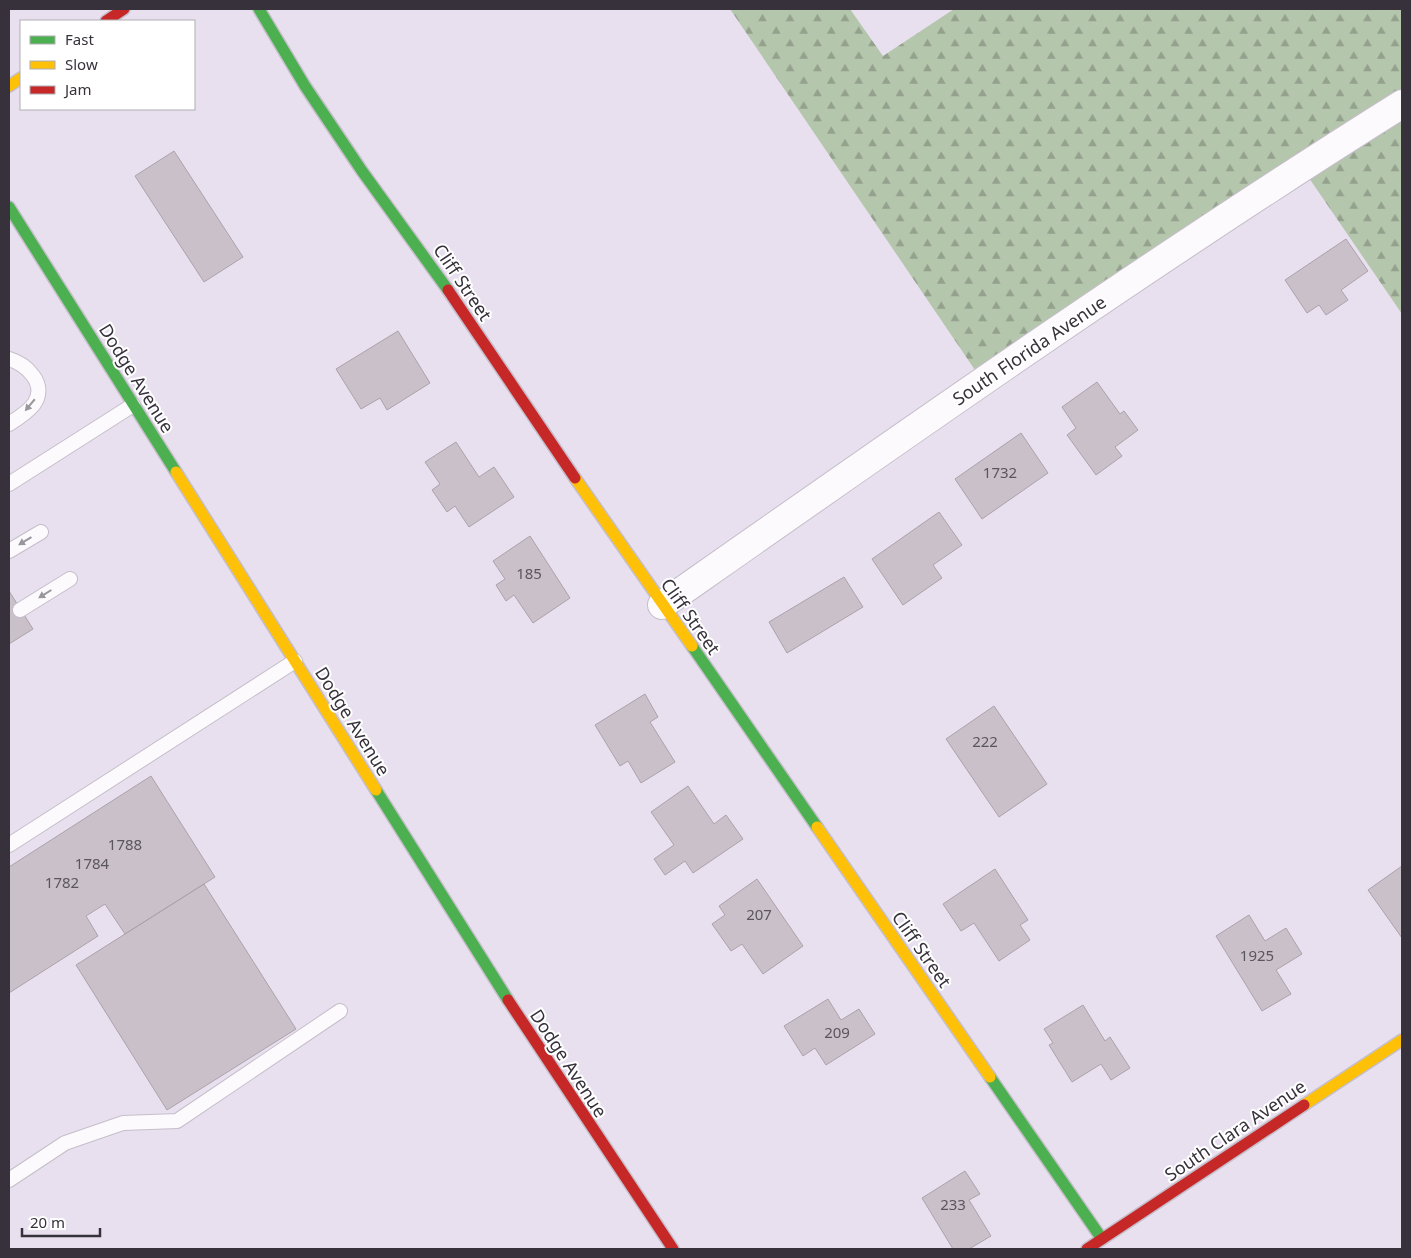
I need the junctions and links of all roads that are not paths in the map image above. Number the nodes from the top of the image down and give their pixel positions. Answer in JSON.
{"nodes":[{"id":1,"x":124,"y":9,"type":"edge"},
{"id":2,"x":259,"y":9,"type":"edge"},
{"id":3,"x":108,"y":20,"type":"edge"},
{"id":4,"x":20,"y":79,"type":"edge"},
{"id":5,"x":9,"y":86,"type":"edge"},
{"id":6,"x":1402,"y":104,"type":"edge"},
{"id":7,"x":9,"y":207,"type":"edge"},
{"id":8,"x":9,"y":359,"type":"edge"},
{"id":9,"x":133,"y":405,"type":"junction"},
{"id":10,"x":9,"y":424,"type":"edge"},
{"id":11,"x":9,"y":484,"type":"edge"},
{"id":12,"x":41,"y":532,"type":"dead end"},
{"id":13,"x":9,"y":551,"type":"edge"},
{"id":14,"x":70,"y":579,"type":"dead end"},
{"id":15,"x":662,"y":604,"type":"junction"},
{"id":16,"x":20,"y":610,"type":"dead end"},
{"id":17,"x":295,"y":661,"type":"junction"},
{"id":18,"x":9,"y":845,"type":"edge"},
{"id":19,"x":340,"y":1011,"type":"dead end"},
{"id":20,"x":1402,"y":1040,"type":"edge"},
{"id":21,"x":9,"y":1180,"type":"edge"},
{"id":22,"x":1102,"y":1239,"type":"junction"},
{"id":23,"x":673,"y":1249,"type":"edge"},
{"id":24,"x":1087,"y":1249,"type":"edge"}],
"edges":[{"from":1,"to":3,"type":"main road"},
{"from":2,"to":15,"type":"main road","name":"Cliff Street"},
{"from":4,"to":5,"type":"main road"},
{"from":6,"to":15,"type":"street","name":"South Florida Avenue"},
{"from":7,"to":9,"type":"main road","name":"Dodge Avenue"},
{"from":8,"to":10,"type":"lane","one_way":true},
{"from":9,"to":11,"type":"lane"},
{"from":9,"to":17,"type":"main road","name":"Dodge Avenue"},
{"from":12,"to":13,"type":"lane","one_way":true},
{"from":14,"to":16,"type":"lane","one_way":true},
{"from":15,"to":22,"type":"main road","name":"Cliff Street"},
{"from":17,"to":18,"type":"lane"},
{"from":17,"to":23,"type":"main road","name":"Dodge Avenue"},
{"from":19,"to":21,"type":"lane"},
{"from":20,"to":22,"type":"main road","name":"South Clara Avenue"},
{"from":22,"to":24,"type":"main road","name":"South Clara Avenue"}]}
